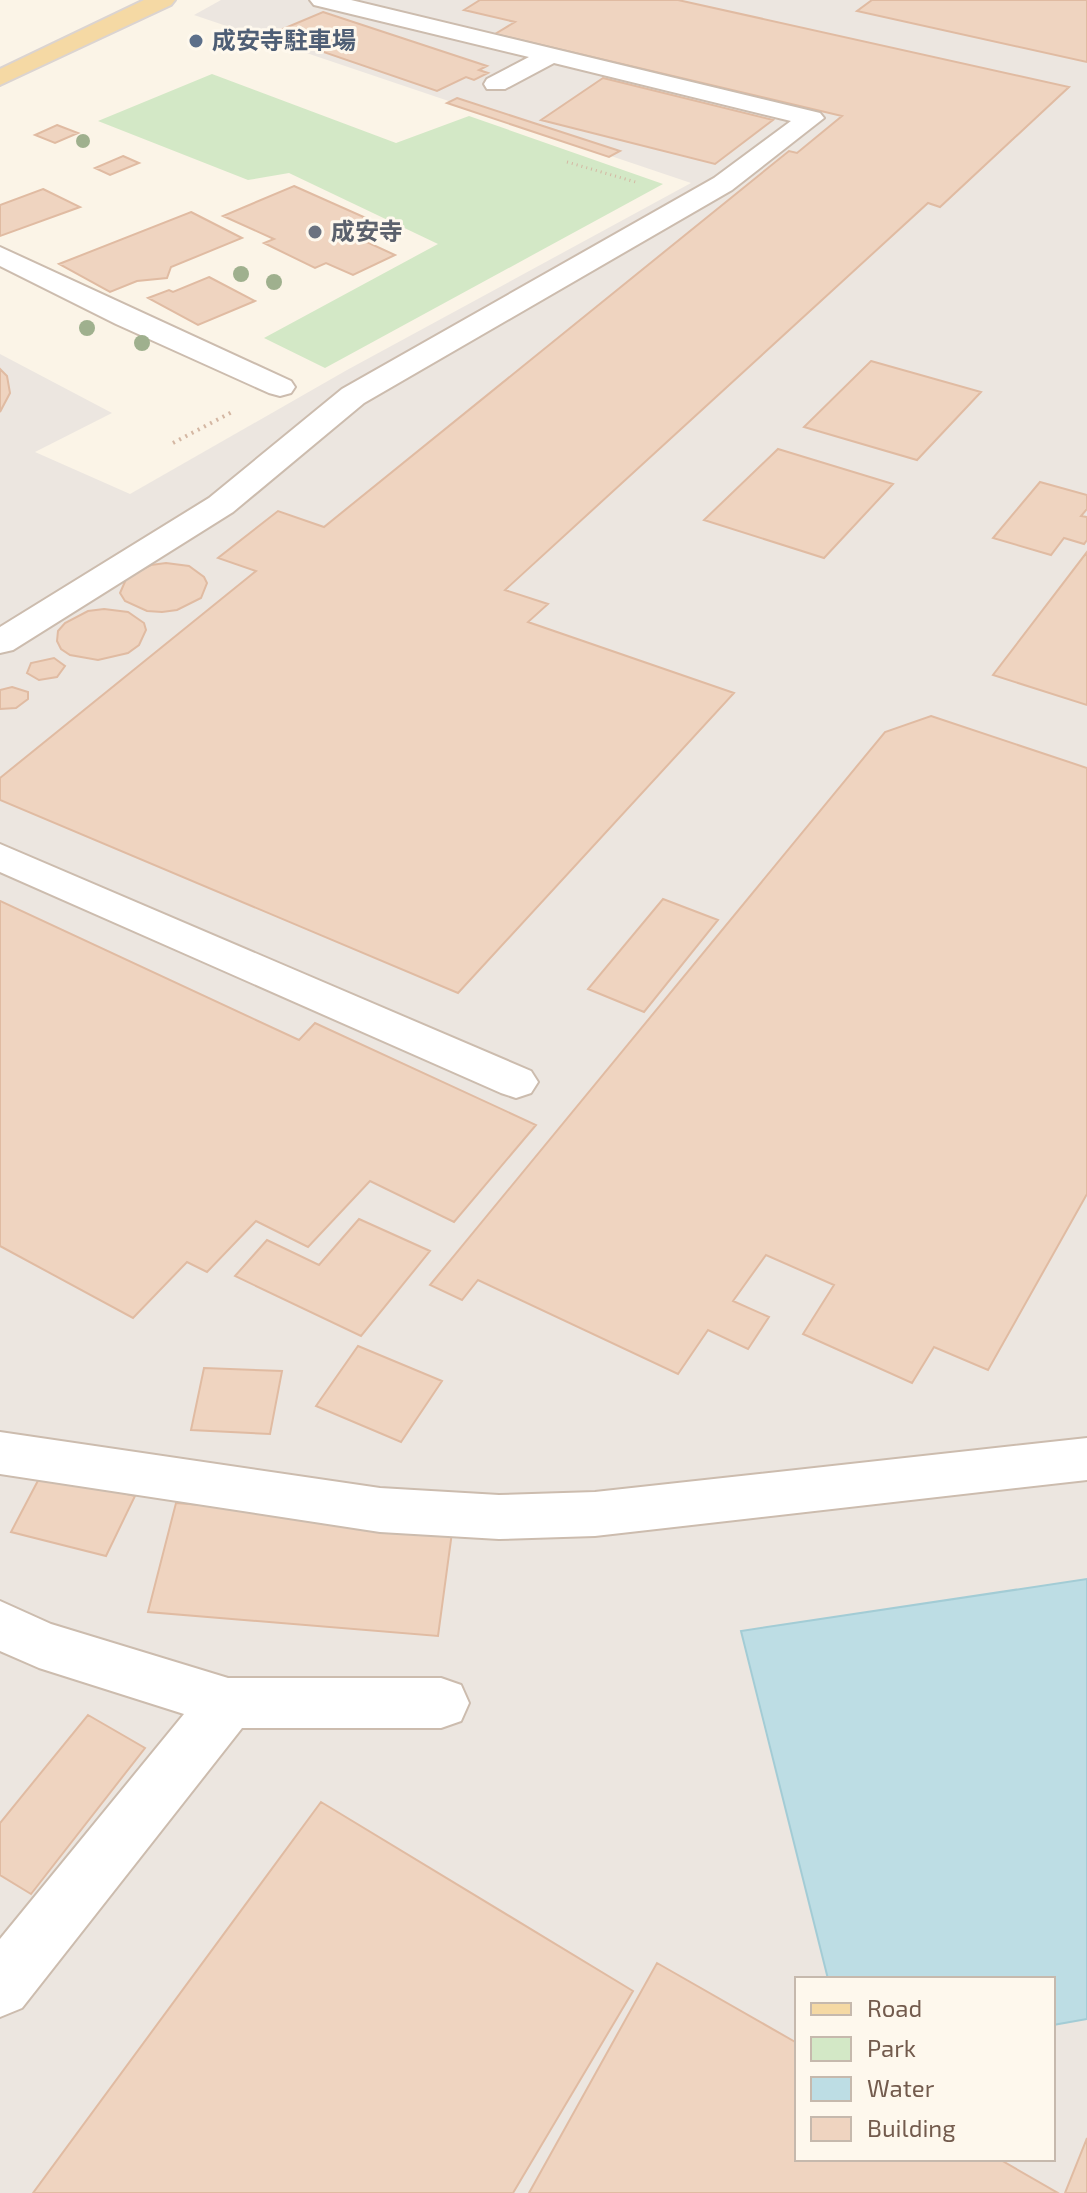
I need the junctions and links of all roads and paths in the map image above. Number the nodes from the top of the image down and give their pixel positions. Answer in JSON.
{"nodes":[{"id":1,"x":163,"y":0,"type":"edge"},
{"id":2,"x":322,"y":0,"type":"edge"},
{"id":3,"x":551,"y":55,"type":"junction"},
{"id":4,"x":0,"y":78,"type":"edge"},
{"id":5,"x":496,"y":84,"type":"dead end"},
{"id":6,"x":0,"y":255,"type":"edge"},
{"id":7,"x":280,"y":387,"type":"dead end"},
{"id":8,"x":0,"y":642,"type":"edge"},
{"id":9,"x":0,"y":857,"type":"edge"},
{"id":10,"x":516,"y":1082,"type":"dead end"},
{"id":11,"x":0,"y":1453,"type":"edge"},
{"id":12,"x":1087,"y":1459,"type":"edge"},
{"id":13,"x":0,"y":1625,"type":"edge"},
{"id":14,"x":228,"y":1703,"type":"junction"},
{"id":15,"x":441,"y":1703,"type":"dead end"},
{"id":16,"x":0,"y":1987,"type":"edge"}],
"edges":[{"from":1,"to":4,"type":"main road"},
{"from":2,"to":3,"type":"street"},
{"from":3,"to":5,"type":"street"},
{"from":3,"to":8,"type":"street"},
{"from":6,"to":7,"type":"street"},
{"from":9,"to":10,"type":"street"},
{"from":11,"to":12,"type":"street"},
{"from":13,"to":14,"type":"street"},
{"from":14,"to":15,"type":"street"},
{"from":14,"to":16,"type":"street"}]}
